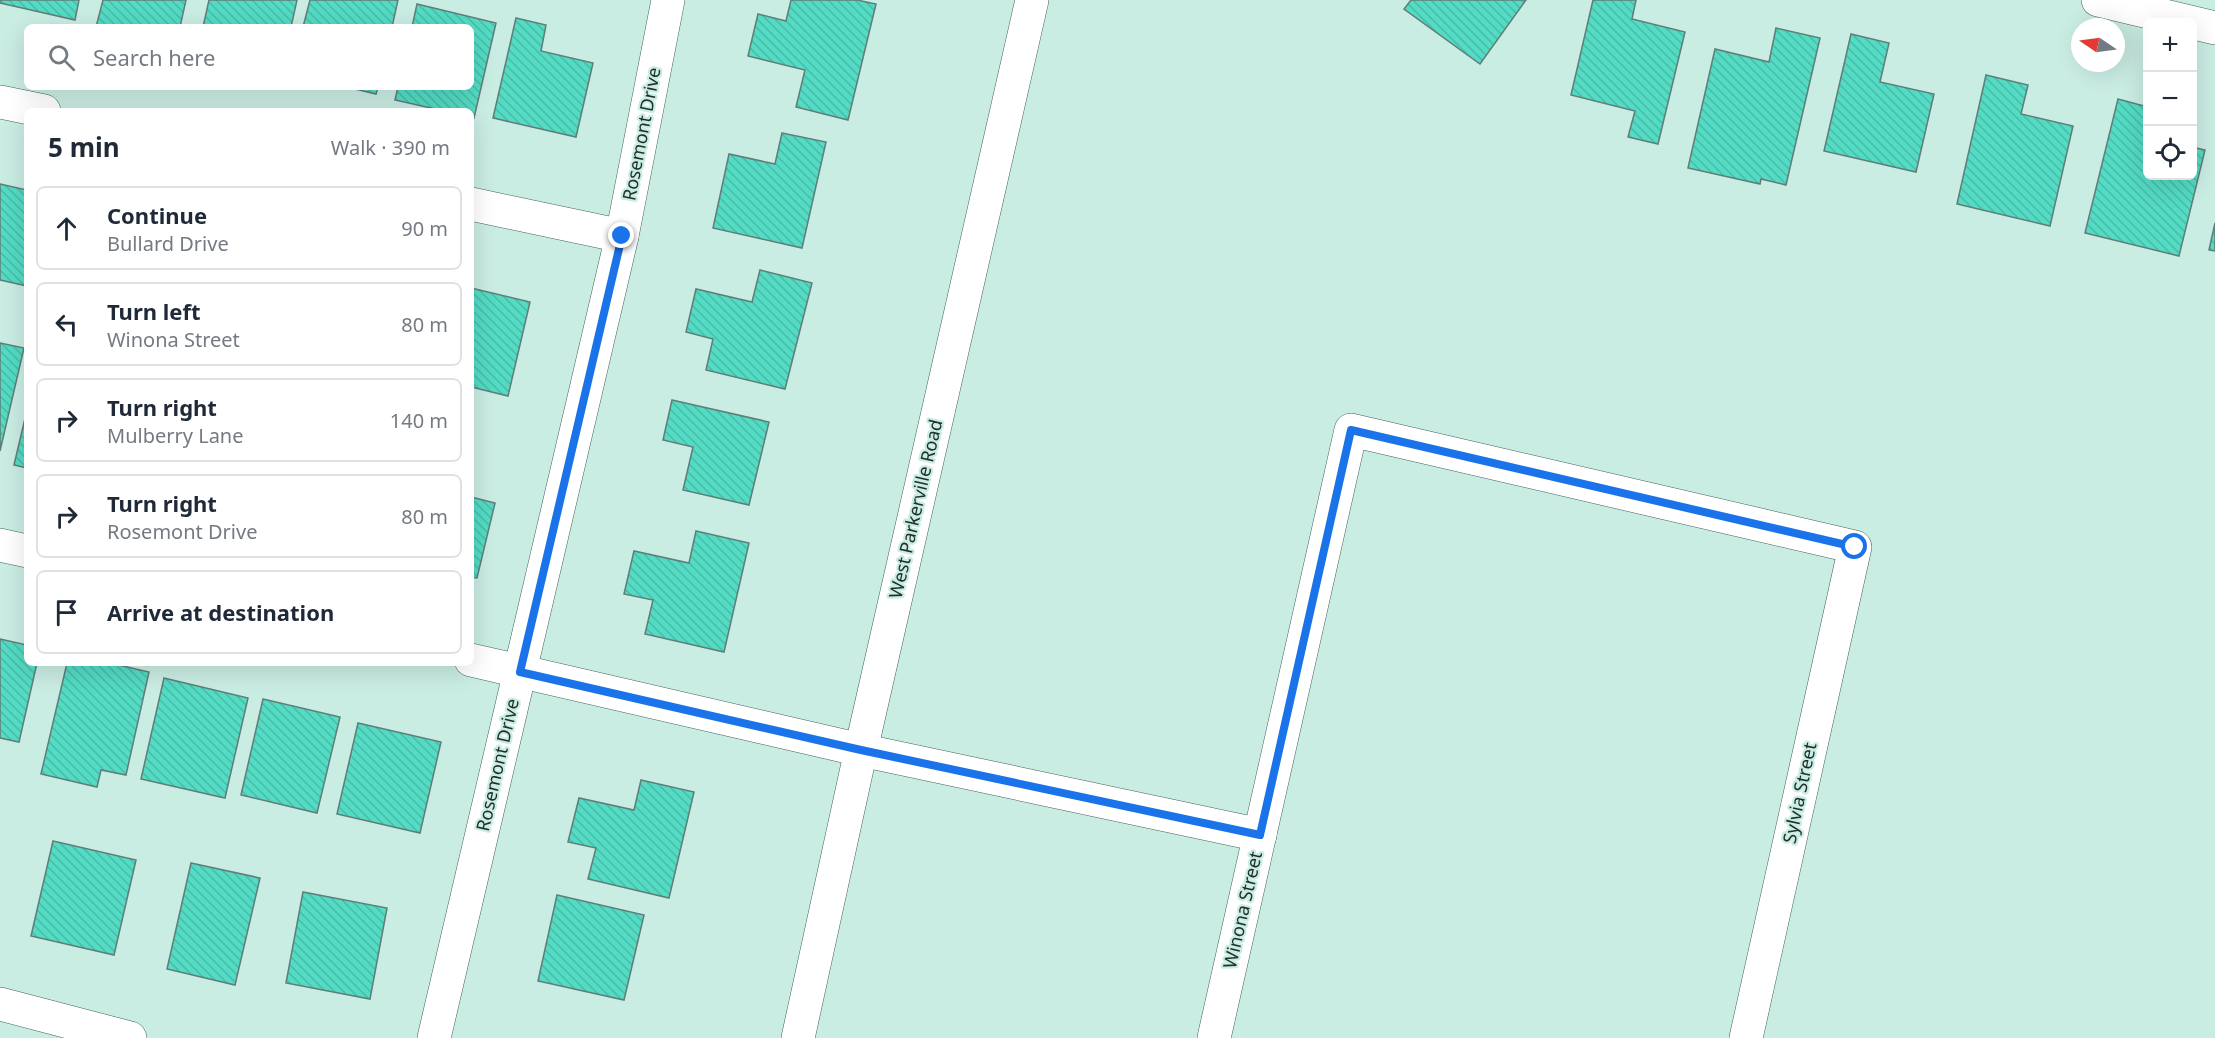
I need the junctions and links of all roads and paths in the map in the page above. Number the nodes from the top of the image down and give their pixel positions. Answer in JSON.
{"nodes":[{"id":1,"x":668,"y":0,"type":"edge"},
{"id":2,"x":1032,"y":0,"type":"edge"},
{"id":3,"x":2098,"y":0,"type":"edge"},
{"id":4,"x":2215,"y":28,"type":"edge"},
{"id":5,"x":0,"y":102,"type":"edge"},
{"id":6,"x":29,"y":108,"type":"edge"},
{"id":7,"x":474,"y":205,"type":"edge"},
{"id":8,"x":622,"y":236,"type":"junction"},
{"id":9,"x":0,"y":545,"type":"edge"},
{"id":10,"x":1855,"y":547,"type":"joint"},
{"id":11,"x":24,"y":550,"type":"edge"},
{"id":12,"x":474,"y":661,"type":"edge"},
{"id":13,"x":520,"y":672,"type":"junction"},
{"id":14,"x":861,"y":750,"type":"junction"},
{"id":15,"x":1260,"y":835,"type":"junction"},
{"id":16,"x":0,"y":1004,"type":"edge"},
{"id":17,"x":798,"y":1031,"type":"edge"},
{"id":18,"x":130,"y":1038,"type":"edge"},
{"id":19,"x":434,"y":1038,"type":"edge"},
{"id":20,"x":1214,"y":1038,"type":"edge"},
{"id":21,"x":1746,"y":1038,"type":"edge"}],
"edges":[{"from":1,"to":8,"type":"street","name":"Rosemont Drive"},
{"from":2,"to":14,"type":"street","name":"West Parkerville Road"},
{"from":3,"to":4,"type":"street"},
{"from":5,"to":6,"type":"street"},
{"from":7,"to":8,"type":"street"},
{"from":8,"to":13,"type":"street","name":"Rosemont Drive"},
{"from":9,"to":11,"type":"street"},
{"from":10,"to":15,"type":"street","name":"Winona Street"},
{"from":10,"to":21,"type":"street","name":"Sylvia Street"},
{"from":12,"to":13,"type":"street"},
{"from":13,"to":14,"type":"street"},
{"from":13,"to":19,"type":"street","name":"Rosemont Drive"},
{"from":14,"to":15,"type":"street"},
{"from":14,"to":17,"type":"street","name":"West Parkerville Road"},
{"from":15,"to":20,"type":"street","name":"Winona Street"},
{"from":16,"to":18,"type":"street"}]}
